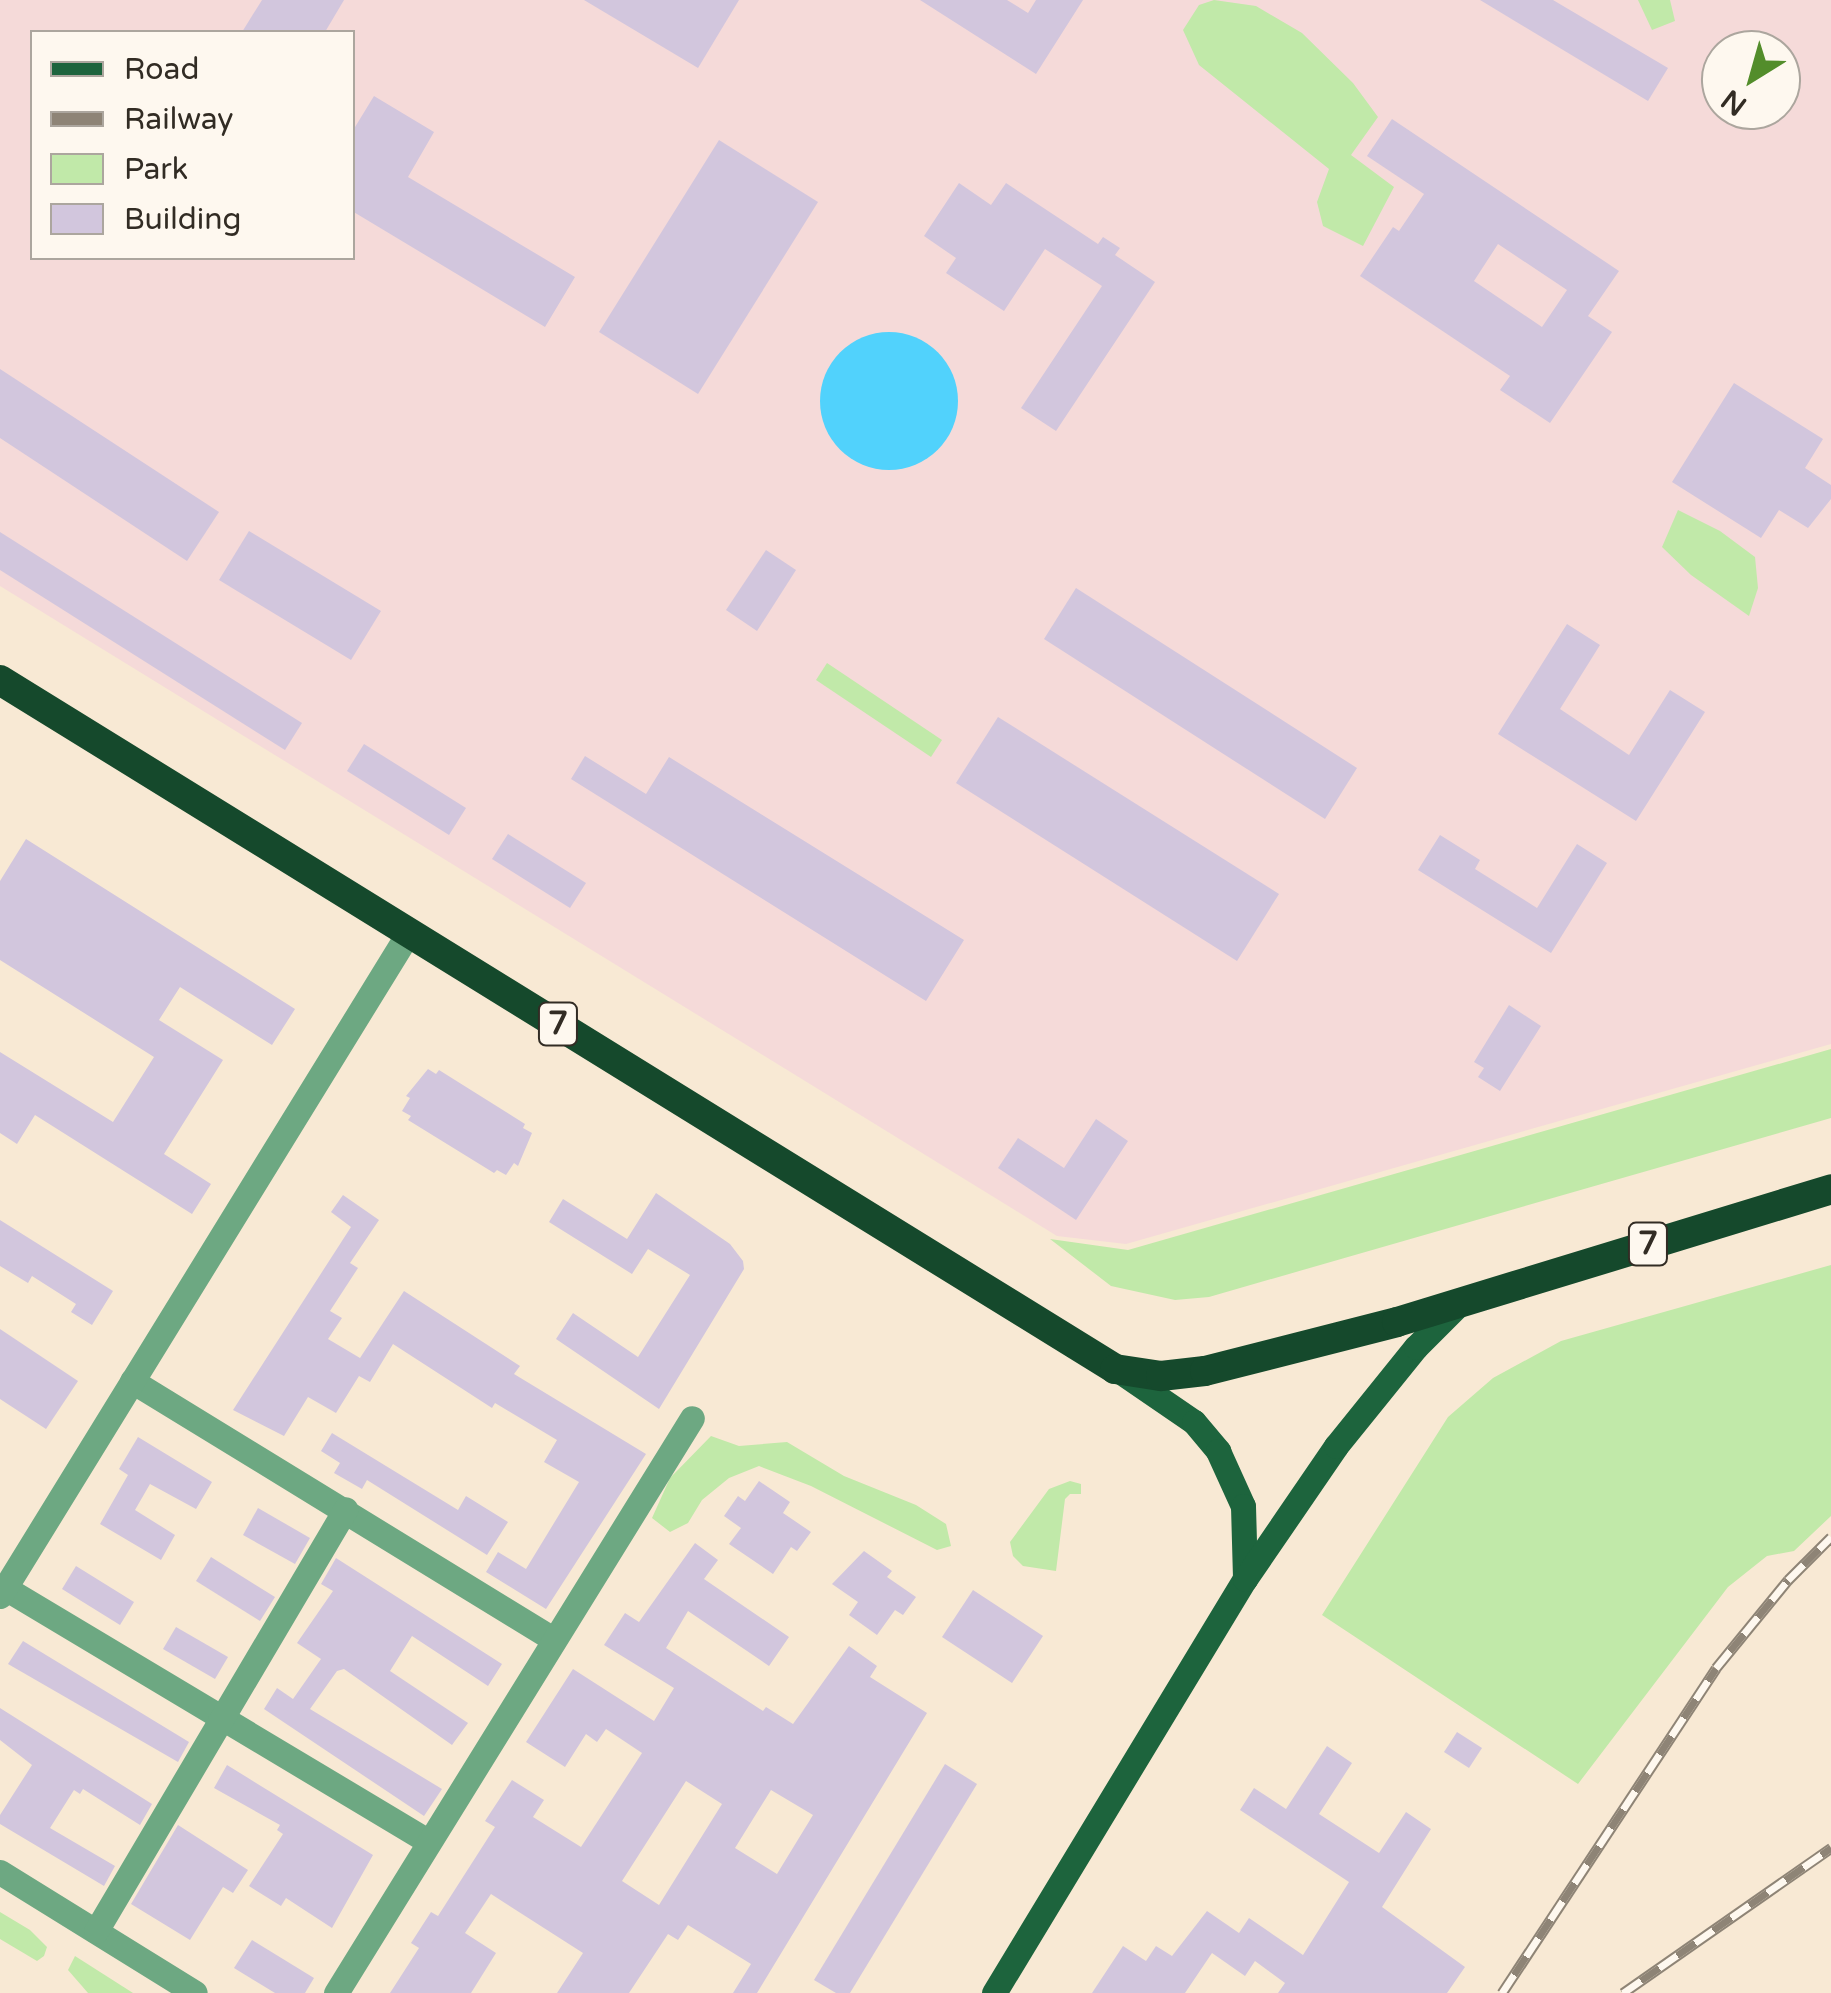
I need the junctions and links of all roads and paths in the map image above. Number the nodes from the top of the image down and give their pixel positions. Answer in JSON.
{"nodes":[{"id":1,"x":0,"y":680,"type":"edge"},
{"id":2,"x":409,"y":932,"type":"junction"},
{"id":3,"x":1831,"y":1190,"type":"edge"},
{"id":4,"x":1464,"y":1298,"type":"junction"},
{"id":5,"x":1115,"y":1368,"type":"junction"},
{"id":6,"x":132,"y":1381,"type":"junction"},
{"id":7,"x":692,"y":1418,"type":"dead end"},
{"id":8,"x":346,"y":1509,"type":"junction"},
{"id":9,"x":1245,"y":1579,"type":"junction"},
{"id":10,"x":2,"y":1592,"type":"edge"},
{"id":11,"x":554,"y":1640,"type":"junction"},
{"id":12,"x":224,"y":1716,"type":"junction"},
{"id":13,"x":429,"y":1842,"type":"junction"},
{"id":14,"x":0,"y":1872,"type":"edge"},
{"id":15,"x":96,"y":1931,"type":"junction"},
{"id":16,"x":195,"y":1993,"type":"edge"},
{"id":17,"x":336,"y":1993,"type":"edge"},
{"id":18,"x":994,"y":1993,"type":"edge"}],
"edges":[{"from":1,"to":2,"type":"highway","number":"7"},
{"from":2,"to":5,"type":"highway","number":"7"},
{"from":2,"to":6,"type":"street"},
{"from":3,"to":4,"type":"highway","number":"7"},
{"from":4,"to":5,"type":"highway","number":"7"},
{"from":4,"to":9,"type":"main road"},
{"from":5,"to":9,"type":"main road"},
{"from":6,"to":8,"type":"street"},
{"from":6,"to":10,"type":"street"},
{"from":7,"to":11,"type":"street"},
{"from":8,"to":11,"type":"street"},
{"from":8,"to":12,"type":"street"},
{"from":9,"to":18,"type":"main road"},
{"from":10,"to":12,"type":"street"},
{"from":11,"to":13,"type":"street"},
{"from":12,"to":13,"type":"street"},
{"from":12,"to":15,"type":"street"},
{"from":13,"to":17,"type":"street"},
{"from":14,"to":15,"type":"street"},
{"from":15,"to":16,"type":"street"}]}
